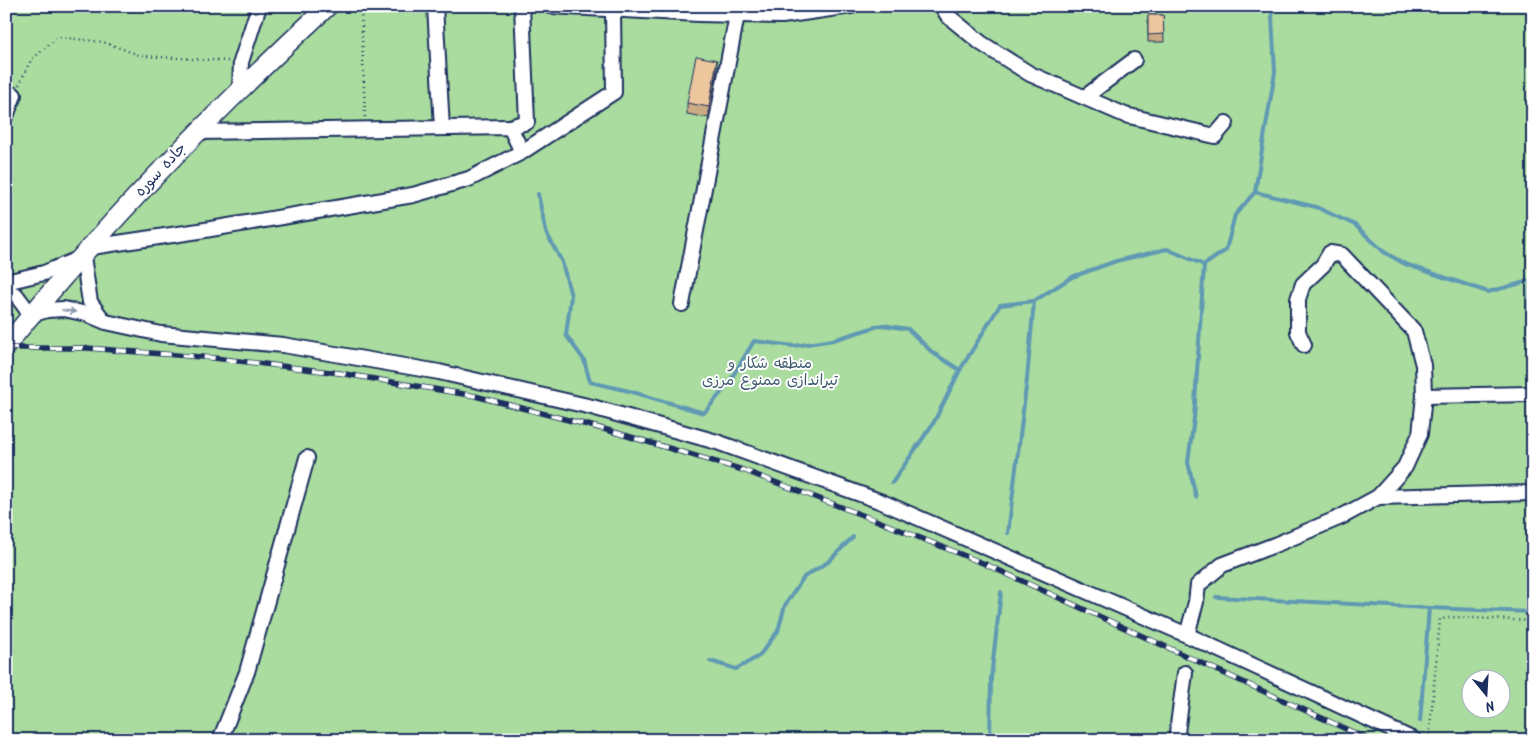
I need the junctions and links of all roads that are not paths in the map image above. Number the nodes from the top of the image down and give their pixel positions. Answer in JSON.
{"nodes":[{"id":1,"x":259,"y":6,"type":"edge"},
{"id":2,"x":328,"y":6,"type":"edge"},
{"id":3,"x":435,"y":6,"type":"edge"},
{"id":4,"x":522,"y":6,"type":"edge"},
{"id":5,"x":550,"y":6,"type":"edge"},
{"id":6,"x":851,"y":6,"type":"edge"},
{"id":7,"x":942,"y":6,"type":"edge"},
{"id":8,"x":612,"y":10,"type":"junction"},
{"id":9,"x":701,"y":10,"type":"edge"},
{"id":10,"x":737,"y":15,"type":"junction"},
{"id":11,"x":1134,"y":60,"type":"dead end"},
{"id":12,"x":240,"y":89,"type":"junction"},
{"id":13,"x":10,"y":94,"type":"edge"},
{"id":14,"x":1085,"y":97,"type":"junction"},
{"id":15,"x":6,"y":116,"type":"edge"},
{"id":16,"x":1226,"y":123,"type":"dead end"},
{"id":17,"x":510,"y":127,"type":"junction"},
{"id":18,"x":442,"y":128,"type":"junction"},
{"id":19,"x":197,"y":132,"type":"junction"},
{"id":20,"x":522,"y":152,"type":"junction"},
{"id":21,"x":87,"y":252,"type":"junction"},
{"id":22,"x":6,"y":282,"type":"edge"},
{"id":23,"x":6,"y":291,"type":"edge"},
{"id":24,"x":682,"y":304,"type":"dead end"},
{"id":25,"x":31,"y":315,"type":"junction"},
{"id":26,"x":106,"y":322,"type":"junction"},
{"id":27,"x":1304,"y":345,"type":"dead end"},
{"id":28,"x":6,"y":346,"type":"edge"},
{"id":29,"x":1528,"y":395,"type":"edge"},
{"id":30,"x":1424,"y":396,"type":"junction"},
{"id":31,"x":307,"y":458,"type":"dead end"},
{"id":32,"x":1533,"y":493,"type":"edge"},
{"id":33,"x":1378,"y":497,"type":"junction"},
{"id":34,"x":1187,"y":635,"type":"junction"},
{"id":35,"x":1185,"y":673,"type":"dead end"},
{"id":36,"x":220,"y":740,"type":"edge"},
{"id":37,"x":1176,"y":740,"type":"edge"},
{"id":38,"x":1414,"y":740,"type":"edge"}],
"edges":[{"from":1,"to":12,"type":"street"},
{"from":2,"to":12,"type":"main road","name":"جاده سوره"},
{"from":3,"to":18,"type":"street"},
{"from":4,"to":17,"type":"street"},
{"from":5,"to":8,"type":"street"},
{"from":6,"to":10,"type":"street"},
{"from":7,"to":14,"type":"street"},
{"from":8,"to":9,"type":"street"},
{"from":8,"to":20,"type":"street"},
{"from":9,"to":10,"type":"street"},
{"from":10,"to":24,"type":"street"},
{"from":11,"to":14,"type":"street"},
{"from":12,"to":19,"type":"main road","name":"جاده سوره"},
{"from":13,"to":15,"type":"street"},
{"from":14,"to":16,"type":"street"},
{"from":17,"to":18,"type":"street"},
{"from":17,"to":20,"type":"street"},
{"from":18,"to":19,"type":"street"},
{"from":19,"to":21,"type":"main road","name":"جاده سوره"},
{"from":20,"to":21,"type":"street"},
{"from":21,"to":22,"type":"street"},
{"from":21,"to":25,"type":"main road","name":"جاده سوره"},
{"from":21,"to":26,"type":"street"},
{"from":23,"to":25,"type":"street"},
{"from":25,"to":26,"type":"street","one_way":true},
{"from":25,"to":28,"type":"main road","name":"جاده سوره"},
{"from":26,"to":34,"type":"street"},
{"from":27,"to":30,"type":"street"},
{"from":29,"to":30,"type":"street"},
{"from":30,"to":33,"type":"street"},
{"from":31,"to":36,"type":"street"},
{"from":32,"to":33,"type":"street"},
{"from":33,"to":34,"type":"street"},
{"from":34,"to":38,"type":"street"},
{"from":35,"to":37,"type":"street"}]}
